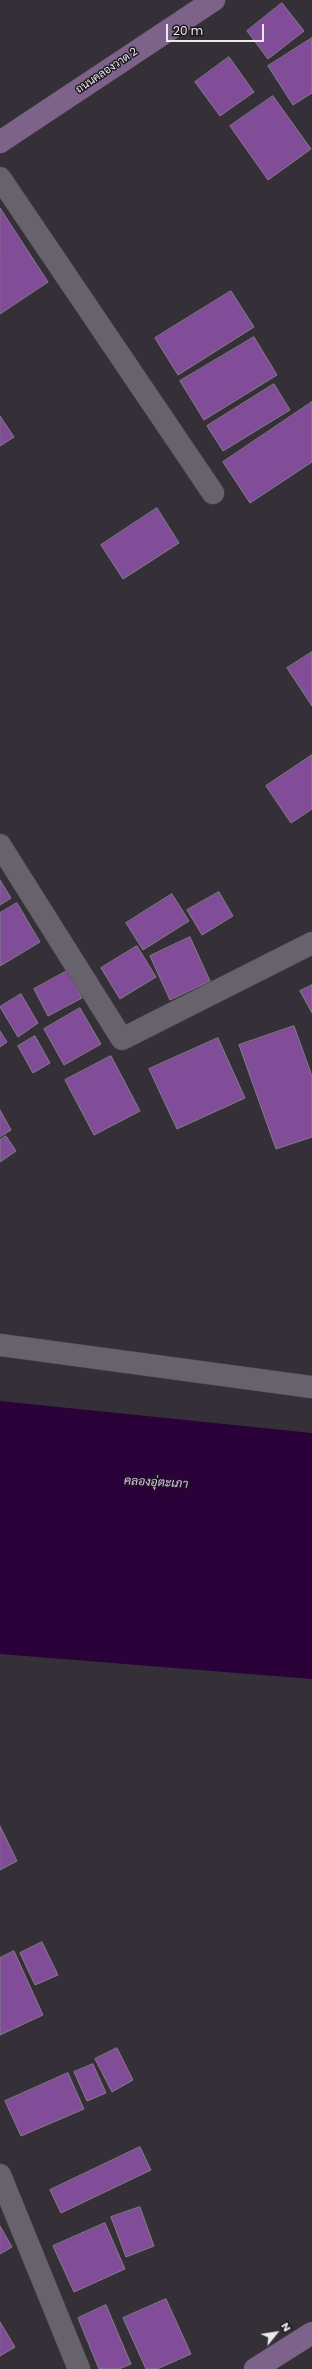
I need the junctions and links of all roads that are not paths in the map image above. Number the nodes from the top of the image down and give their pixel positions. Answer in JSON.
{"nodes":[{"id":1,"x":214,"y":0,"type":"edge"},
{"id":2,"x":0,"y":142,"type":"edge"},
{"id":3,"x":0,"y":178,"type":"edge"},
{"id":4,"x":213,"y":493,"type":"dead end"},
{"id":5,"x":0,"y":845,"type":"edge"},
{"id":6,"x":312,"y":943,"type":"edge"},
{"id":7,"x":0,"y":1345,"type":"edge"},
{"id":8,"x":312,"y":1387,"type":"edge"},
{"id":9,"x":0,"y":2175,"type":"edge"},
{"id":10,"x":312,"y":2333,"type":"edge"},
{"id":11,"x":79,"y":2369,"type":"edge"},
{"id":12,"x":255,"y":2369,"type":"edge"}],
"edges":[{"from":1,"to":2,"type":"street","name":"ถนนคลองวาด 2"},
{"from":3,"to":4,"type":"street"},
{"from":5,"to":6,"type":"street"},
{"from":7,"to":8,"type":"street"},
{"from":9,"to":11,"type":"street"},
{"from":10,"to":12,"type":"street"}]}
